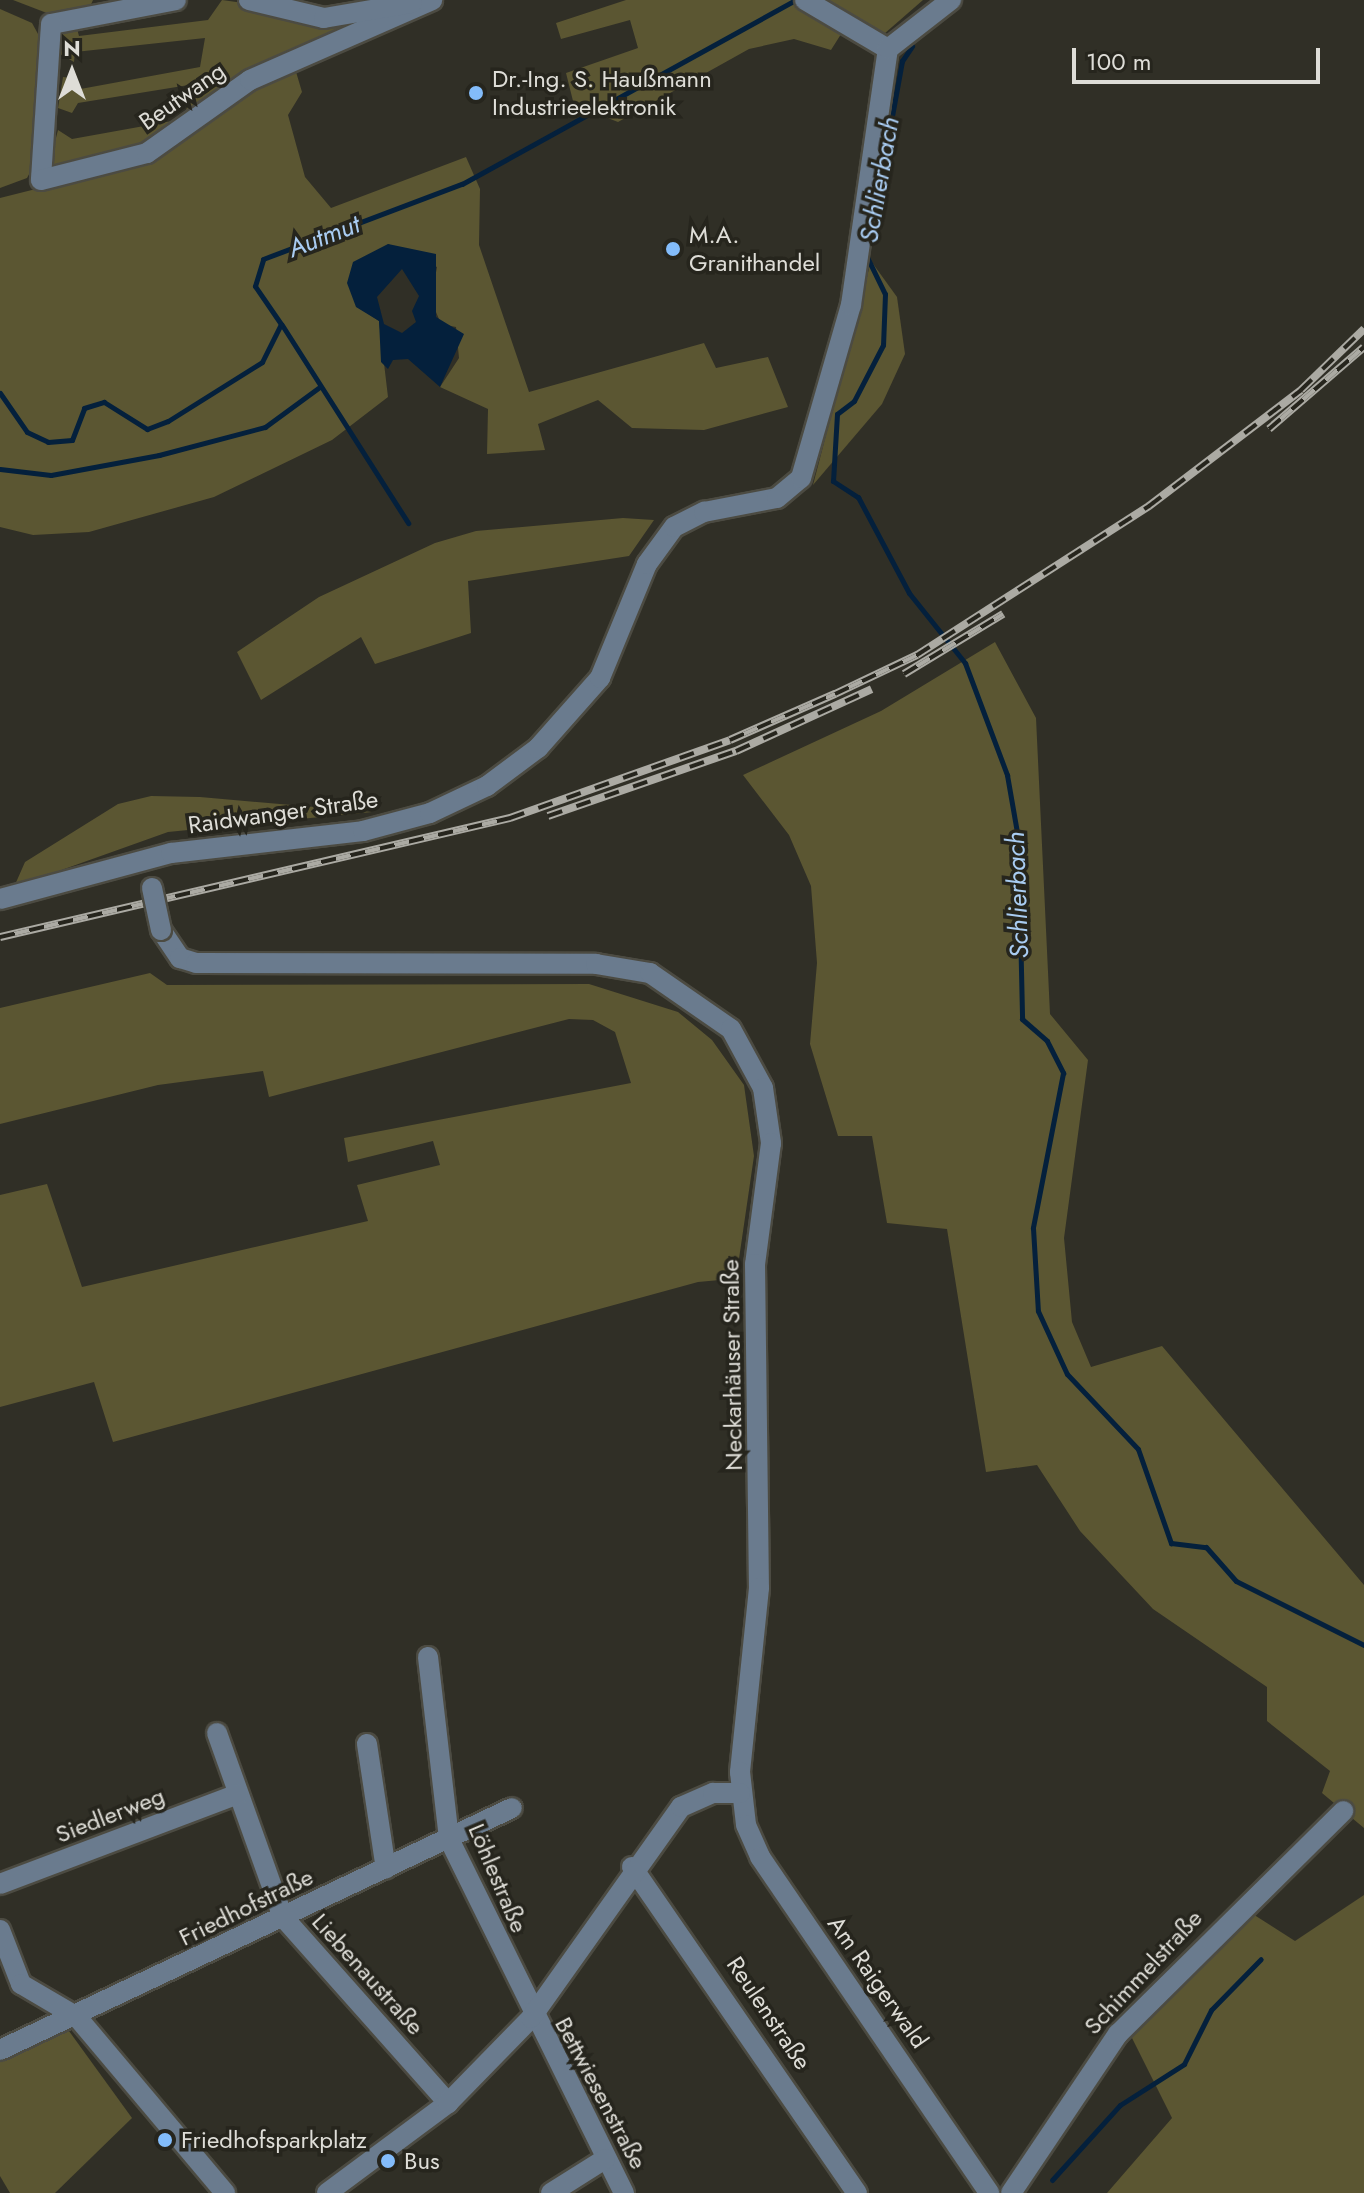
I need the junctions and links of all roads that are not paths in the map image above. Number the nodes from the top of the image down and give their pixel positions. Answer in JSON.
{"nodes":[{"id":1,"x":176,"y":0,"type":"edge"},
{"id":2,"x":249,"y":0,"type":"edge"},
{"id":3,"x":424,"y":0,"type":"edge"},
{"id":4,"x":432,"y":0,"type":"edge"},
{"id":5,"x":805,"y":0,"type":"edge"},
{"id":6,"x":951,"y":0,"type":"edge"},
{"id":7,"x":888,"y":49,"type":"junction"},
{"id":8,"x":150,"y":861,"type":"junction"},
{"id":9,"x":0,"y":899,"type":"edge"},
{"id":10,"x":428,"y":1657,"type":"dead end"},
{"id":11,"x":217,"y":1733,"type":"dead end"},
{"id":12,"x":367,"y":1744,"type":"dead end"},
{"id":13,"x":740,"y":1793,"type":"junction"},
{"id":14,"x":238,"y":1794,"type":"junction"},
{"id":15,"x":512,"y":1808,"type":"dead end"},
{"id":16,"x":1343,"y":1811,"type":"dead end"},
{"id":17,"x":449,"y":1839,"type":"junction"},
{"id":18,"x":632,"y":1867,"type":"junction"},
{"id":19,"x":386,"y":1869,"type":"junction"},
{"id":20,"x":0,"y":1884,"type":"edge"},
{"id":21,"x":283,"y":1917,"type":"junction"},
{"id":22,"x":0,"y":1930,"type":"edge"},
{"id":23,"x":77,"y":2017,"type":"junction"},
{"id":24,"x":531,"y":2018,"type":"junction"},
{"id":25,"x":0,"y":2050,"type":"edge"},
{"id":26,"x":448,"y":2103,"type":"junction"},
{"id":27,"x":605,"y":2159,"type":"junction"},
{"id":28,"x":225,"y":2193,"type":"edge"},
{"id":29,"x":327,"y":2193,"type":"edge"},
{"id":30,"x":551,"y":2193,"type":"edge"},
{"id":31,"x":624,"y":2193,"type":"edge"},
{"id":32,"x":857,"y":2193,"type":"edge"},
{"id":33,"x":989,"y":2193,"type":"edge"},
{"id":34,"x":1011,"y":2193,"type":"edge"}],
"edges":[{"from":1,"to":4,"type":"street","name":"Beutwang"},
{"from":2,"to":3,"type":"street"},
{"from":5,"to":7,"type":"street"},
{"from":6,"to":7,"type":"street"},
{"from":7,"to":8,"type":"street","name":"Raidwanger Straße"},
{"from":8,"to":9,"type":"street","name":"Raidwanger Straße"},
{"from":8,"to":13,"type":"street","name":"Neckarhäuser Straße","bridge":true},
{"from":10,"to":17,"type":"street","name":"Löhlestraße"},
{"from":11,"to":14,"type":"street","name":"Liebenaustraße"},
{"from":12,"to":19,"type":"street"},
{"from":13,"to":18,"type":"street"},
{"from":13,"to":33,"type":"street","name":"Am Raigerwald"},
{"from":14,"to":20,"type":"street","name":"Siedlerweg"},
{"from":14,"to":21,"type":"street","name":"Liebenaustraße"},
{"from":15,"to":17,"type":"street","name":"Friedhofstraße"},
{"from":16,"to":34,"type":"street","name":"Schimmelstraße"},
{"from":17,"to":19,"type":"street","name":"Friedhofstraße"},
{"from":17,"to":24,"type":"street","name":"Löhlestraße"},
{"from":18,"to":24,"type":"street"},
{"from":18,"to":32,"type":"street","name":"Reulenstraße"},
{"from":19,"to":21,"type":"street","name":"Friedhofstraße"},
{"from":21,"to":23,"type":"street","name":"Friedhofstraße"},
{"from":21,"to":26,"type":"street","name":"Liebenaustraße"},
{"from":22,"to":23,"type":"street"},
{"from":23,"to":25,"type":"street","name":"Friedhofstraße"},
{"from":23,"to":28,"type":"street"},
{"from":24,"to":26,"type":"street"},
{"from":24,"to":27,"type":"street","name":"Bettwiesenstraße"},
{"from":26,"to":29,"type":"street"},
{"from":27,"to":30,"type":"street"},
{"from":27,"to":31,"type":"street","name":"Bettwiesenstraße"}]}
